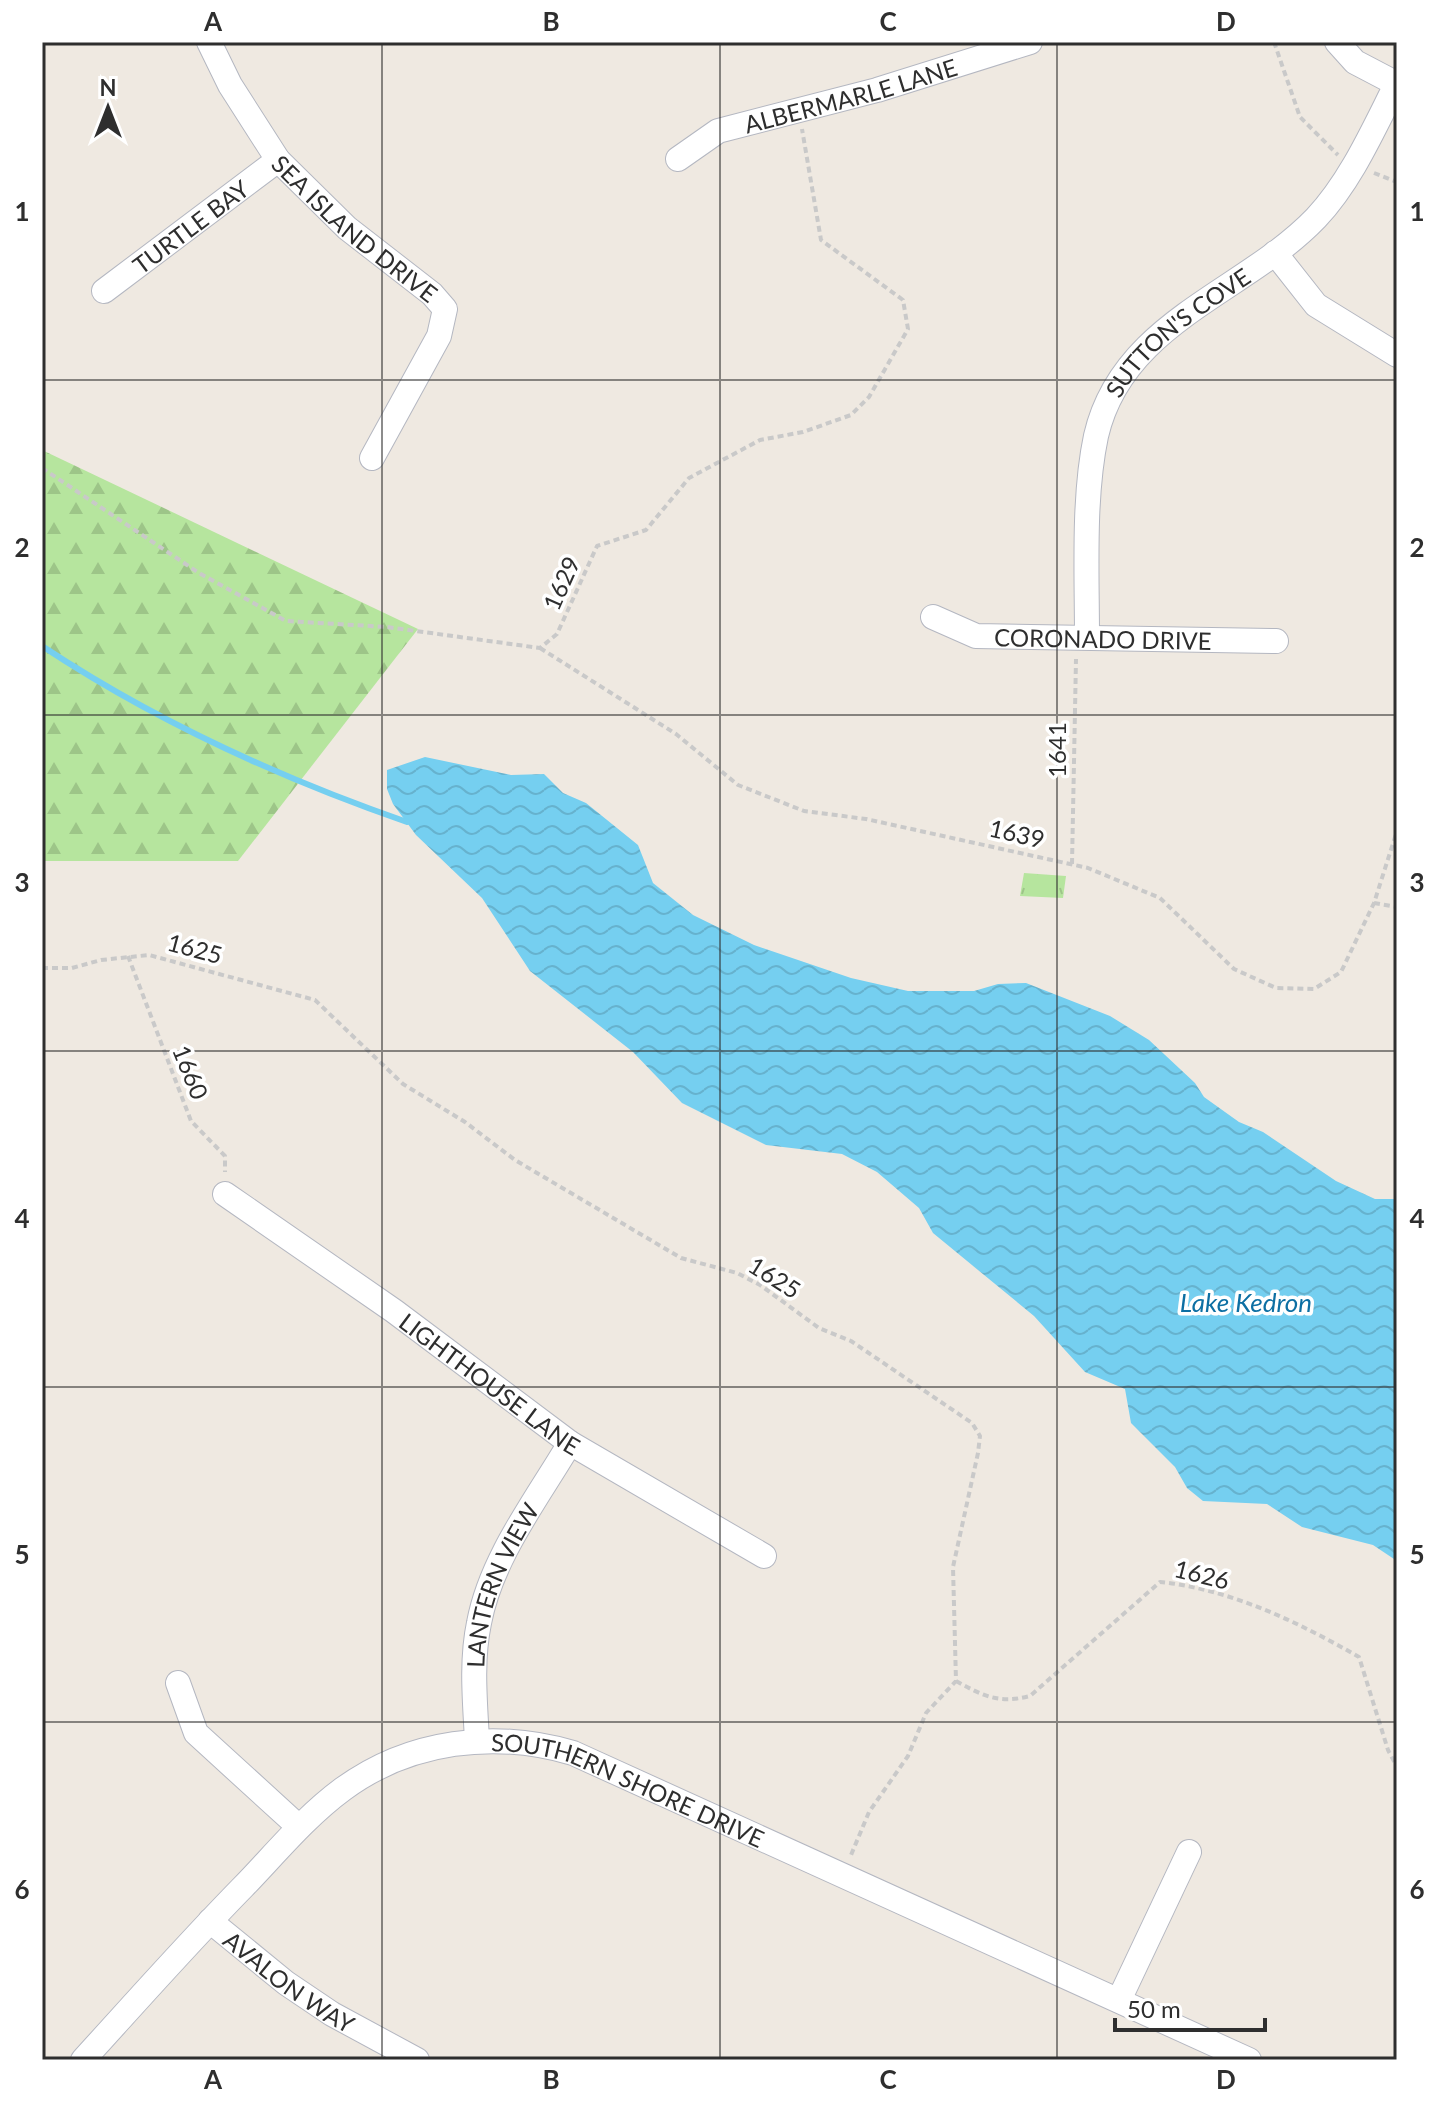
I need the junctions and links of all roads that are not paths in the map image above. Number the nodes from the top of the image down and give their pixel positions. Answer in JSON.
{"nodes":[{"id":1,"x":209,"y":42,"type":"edge"},
{"id":2,"x":1337,"y":42,"type":"edge"},
{"id":3,"x":1027,"y":43,"type":"edge"},
{"id":4,"x":1397,"y":83,"type":"edge"},
{"id":5,"x":678,"y":159,"type":"dead end"},
{"id":6,"x":278,"y":160,"type":"junction"},
{"id":7,"x":1275,"y":253,"type":"junction"},
{"id":8,"x":104,"y":291,"type":"dead end"},
{"id":9,"x":1397,"y":355,"type":"edge"},
{"id":10,"x":372,"y":458,"type":"dead end"},
{"id":11,"x":933,"y":617,"type":"dead end"},
{"id":12,"x":1082,"y":637,"type":"junction"},
{"id":13,"x":1276,"y":641,"type":"dead end"},
{"id":14,"x":225,"y":1194,"type":"road end"},
{"id":15,"x":570,"y":1443,"type":"junction"},
{"id":16,"x":764,"y":1556,"type":"dead end"},
{"id":17,"x":178,"y":1683,"type":"dead end"},
{"id":18,"x":477,"y":1740,"type":"junction"},
{"id":19,"x":299,"y":1827,"type":"junction"},
{"id":20,"x":1189,"y":1852,"type":"dead end"},
{"id":21,"x":210,"y":1921,"type":"junction"},
{"id":22,"x":1119,"y":2000,"type":"junction"},
{"id":23,"x":83,"y":2060,"type":"edge"},
{"id":24,"x":417,"y":2060,"type":"edge"},
{"id":25,"x":1249,"y":2060,"type":"edge"}],
"edges":[{"from":1,"to":6,"type":"street","name":"SEA ISLAND DRIVE"},
{"from":2,"to":4,"type":"street"},
{"from":3,"to":5,"type":"street","name":"ALBERMARLE LANE"},
{"from":4,"to":7,"type":"street","name":"SUTTON'S COVE"},
{"from":6,"to":8,"type":"street","name":"TURTLE BAY"},
{"from":6,"to":10,"type":"street","name":"SEA ISLAND DRIVE"},
{"from":7,"to":9,"type":"street"},
{"from":7,"to":12,"type":"street","name":"SUTTON'S COVE"},
{"from":11,"to":12,"type":"street","name":"CORONADO DRIVE"},
{"from":12,"to":13,"type":"street","name":"CORONADO DRIVE"},
{"from":14,"to":15,"type":"street","name":"LIGHTHOUSE LANE"},
{"from":15,"to":16,"type":"street","name":"LIGHTHOUSE LANE"},
{"from":15,"to":18,"type":"street","name":"LANTERN VIEW"},
{"from":17,"to":19,"type":"street"},
{"from":18,"to":19,"type":"street","name":"SOUTHERN SHORE DRIVE"},
{"from":18,"to":22,"type":"street","name":"SOUTHERN SHORE DRIVE"},
{"from":19,"to":21,"type":"street","name":"SOUTHERN SHORE DRIVE"},
{"from":20,"to":22,"type":"street"},
{"from":21,"to":23,"type":"street","name":"SOUTHERN SHORE DRIVE"},
{"from":21,"to":24,"type":"street","name":"AVALON WAY"},
{"from":22,"to":25,"type":"street","name":"SOUTHERN SHORE DRIVE"}]}
